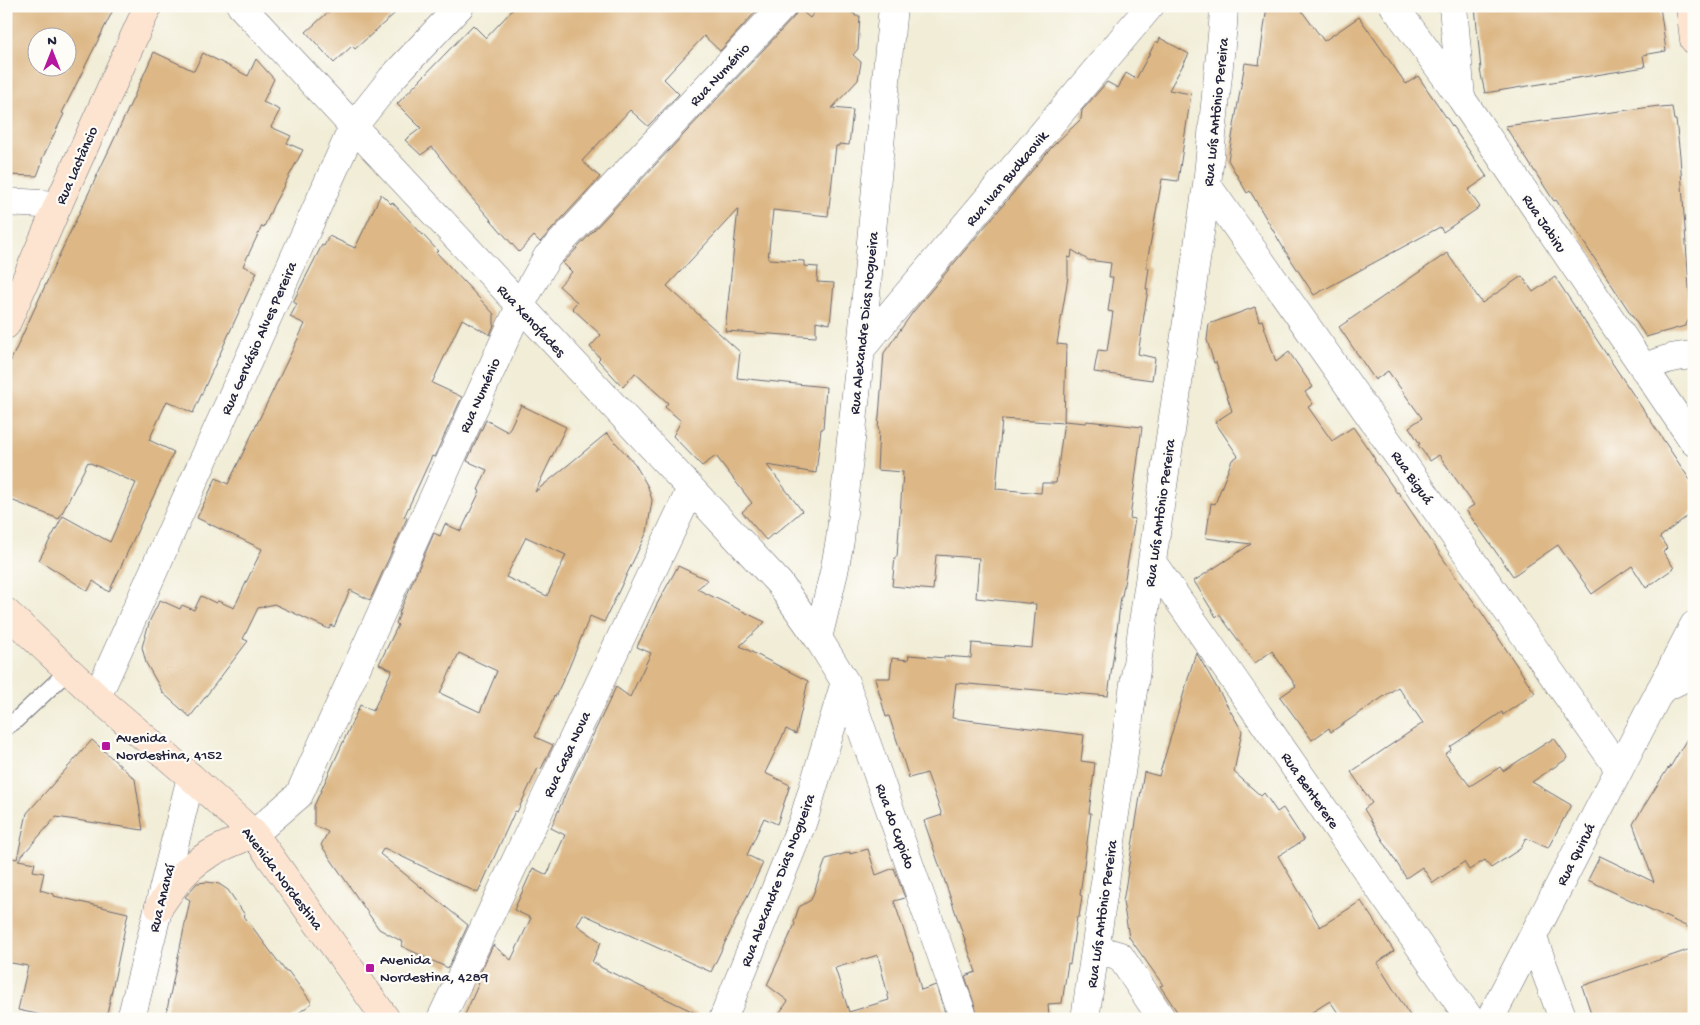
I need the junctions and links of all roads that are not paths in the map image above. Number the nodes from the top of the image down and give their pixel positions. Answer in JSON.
{"nodes":[{"id":1,"x":148,"y":6,"type":"edge"},
{"id":2,"x":241,"y":6,"type":"edge"},
{"id":3,"x":460,"y":6,"type":"edge"},
{"id":4,"x":783,"y":6,"type":"edge"},
{"id":5,"x":893,"y":6,"type":"edge"},
{"id":6,"x":1150,"y":6,"type":"edge"},
{"id":7,"x":1224,"y":6,"type":"edge"},
{"id":8,"x":1394,"y":6,"type":"edge"},
{"id":9,"x":1453,"y":6,"type":"edge"},
{"id":10,"x":1690,"y":6,"type":"edge"},
{"id":11,"x":1694,"y":40,"type":"edge"},
{"id":12,"x":1460,"y":98,"type":"junction"},
{"id":13,"x":352,"y":127,"type":"junction"},
{"id":14,"x":1207,"y":185,"type":"junction"},
{"id":15,"x":6,"y":202,"type":"edge"},
{"id":16,"x":58,"y":205,"type":"junction"},
{"id":17,"x":520,"y":306,"type":"junction"},
{"id":18,"x":6,"y":325,"type":"edge"},
{"id":19,"x":862,"y":349,"type":"junction"},
{"id":20,"x":1694,"y":355,"type":"edge"},
{"id":21,"x":1644,"y":370,"type":"junction"},
{"id":22,"x":1694,"y":442,"type":"edge"},
{"id":23,"x":691,"y":489,"type":"junction"},
{"id":24,"x":1152,"y":562,"type":"junction"},
{"id":25,"x":6,"y":612,"type":"edge"},
{"id":26,"x":1694,"y":625,"type":"edge"},
{"id":27,"x":818,"y":638,"type":"junction"},
{"id":28,"x":68,"y":670,"type":"junction"},
{"id":29,"x":1694,"y":676,"type":"edge"},
{"id":30,"x":845,"y":682,"type":"junction"},
{"id":31,"x":1660,"y":690,"type":"junction"},
{"id":32,"x":97,"y":697,"type":"junction"},
{"id":33,"x":6,"y":728,"type":"edge"},
{"id":34,"x":1619,"y":769,"type":"junction"},
{"id":35,"x":191,"y":777,"type":"junction"},
{"id":36,"x":254,"y":834,"type":"junction"},
{"id":37,"x":159,"y":906,"type":"junction"},
{"id":38,"x":1532,"y":938,"type":"junction"},
{"id":39,"x":1096,"y":949,"type":"junction"},
{"id":40,"x":131,"y":1019,"type":"edge"},
{"id":41,"x":386,"y":1019,"type":"edge"},
{"id":42,"x":441,"y":1019,"type":"edge"},
{"id":43,"x":722,"y":1019,"type":"edge"},
{"id":44,"x":964,"y":1019,"type":"edge"},
{"id":45,"x":1085,"y":1019,"type":"edge"},
{"id":46,"x":1162,"y":1019,"type":"edge"},
{"id":47,"x":1470,"y":1019,"type":"edge"},
{"id":48,"x":1490,"y":1019,"type":"edge"},
{"id":49,"x":1563,"y":1019,"type":"edge"}],
"edges":[{"from":1,"to":16,"type":"main road","name":"Rua Lactâncio"},
{"from":2,"to":13,"type":"street","name":"Rua Xenofades"},
{"from":3,"to":13,"type":"street","name":"Rua Gervásio Alves Pereira"},
{"from":4,"to":17,"type":"street","name":"Rua Numénio"},
{"from":5,"to":19,"type":"street","name":"Rua Alexandre Dias Nogueira"},
{"from":6,"to":19,"type":"street","name":"Rua Ivan Budkaovik"},
{"from":7,"to":14,"type":"street","name":"Rua Luís Antônio Pereira"},
{"from":8,"to":12,"type":"street","name":"Rua Jabiru"},
{"from":9,"to":12,"type":"street"},
{"from":10,"to":11,"type":"main road"},
{"from":12,"to":21,"type":"street","name":"Rua Jabiru"},
{"from":13,"to":17,"type":"street","name":"Rua Xenofades"},
{"from":13,"to":32,"type":"street","name":"Rua Gervásio Alves Pereira"},
{"from":14,"to":24,"type":"street","name":"Rua Luís Antônio Pereira"},
{"from":14,"to":34,"type":"street","name":"Rua Biguá"},
{"from":15,"to":16,"type":"street"},
{"from":16,"to":18,"type":"main road","name":"Rua Lactâncio"},
{"from":17,"to":23,"type":"street","name":"Rua Xenofades"},
{"from":17,"to":36,"type":"street","name":"Rua Numénio"},
{"from":19,"to":27,"type":"street","name":"Rua Alexandre Dias Nogueira"},
{"from":20,"to":21,"type":"street"},
{"from":21,"to":22,"type":"street","name":"Rua Jabiru"},
{"from":23,"to":27,"type":"street","name":"Rua Xenofades"},
{"from":23,"to":42,"type":"street","name":"Rua Casa Nova"},
{"from":24,"to":39,"type":"street","name":"Rua Luís Antônio Pereira"},
{"from":24,"to":47,"type":"street","name":"Rua Benterere"},
{"from":25,"to":28,"type":"main road","name":"Avenida Nordestina"},
{"from":26,"to":31,"type":"street","name":"Rua Quiruá"},
{"from":27,"to":30,"type":"street","name":"Rua do Cupido"},
{"from":28,"to":32,"type":"main road","name":"Avenida Nordestina"},
{"from":28,"to":33,"type":"lane"},
{"from":29,"to":31,"type":"street"},
{"from":30,"to":43,"type":"street","name":"Rua Alexandre Dias Nogueira"},
{"from":30,"to":44,"type":"street","name":"Rua do Cupido"},
{"from":31,"to":34,"type":"street","name":"Rua Quiruá"},
{"from":32,"to":35,"type":"main road","name":"Avenida Nordestina"},
{"from":34,"to":38,"type":"street","name":"Rua Quiruá"},
{"from":35,"to":36,"type":"main road","name":"Avenida Nordestina"},
{"from":35,"to":37,"type":"street","name":"Rua Ananaí"},
{"from":36,"to":37,"type":"main road"},
{"from":36,"to":41,"type":"main road","name":"Avenida Nordestina"},
{"from":37,"to":40,"type":"street","name":"Rua Ananaí"},
{"from":38,"to":48,"type":"street","name":"Rua Quiruá"},
{"from":38,"to":49,"type":"street"},
{"from":39,"to":45,"type":"street","name":"Rua Luís Antônio Pereira"},
{"from":39,"to":46,"type":"street"}]}
